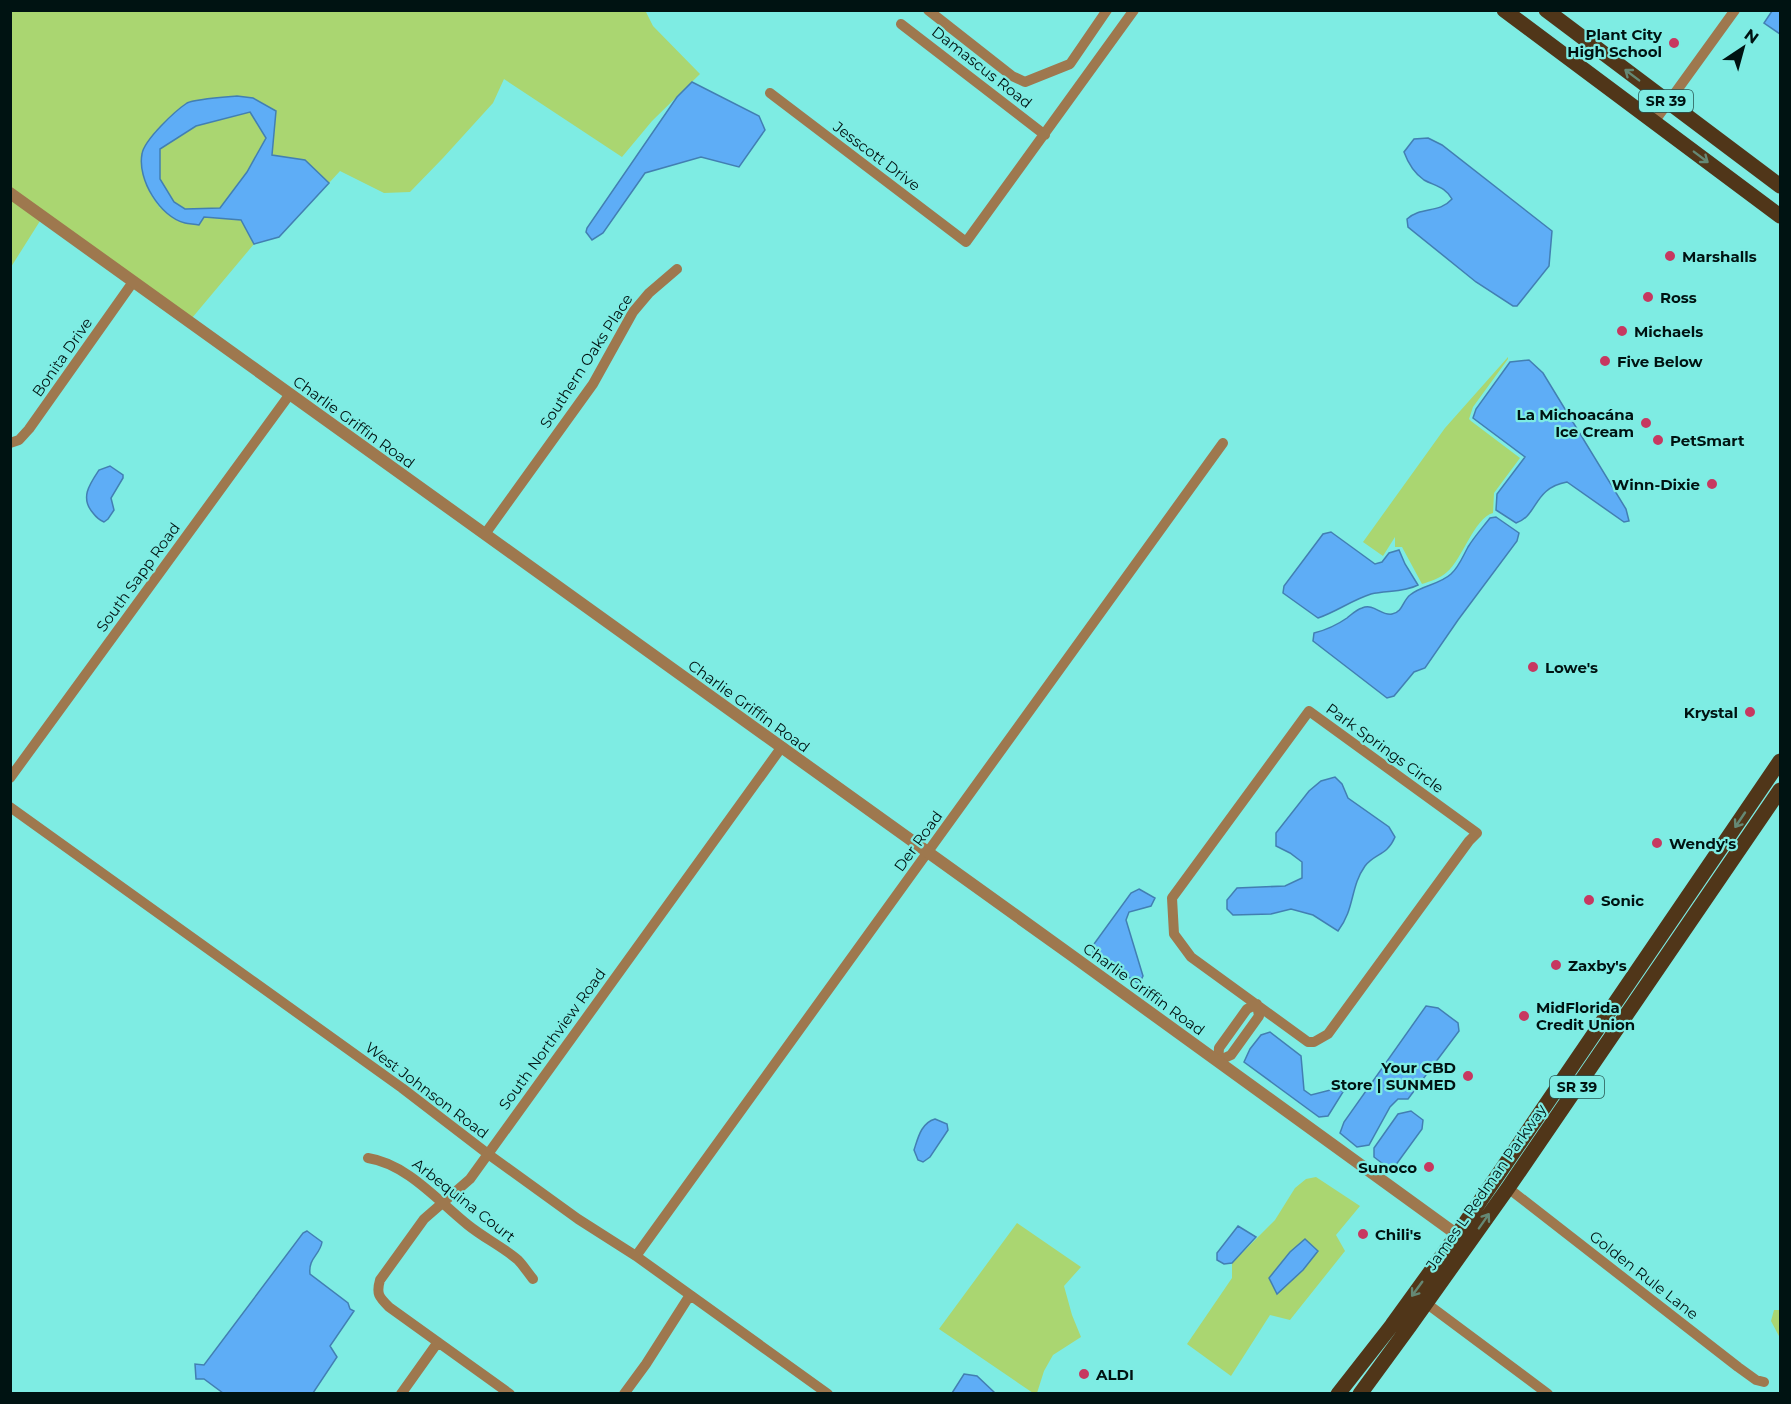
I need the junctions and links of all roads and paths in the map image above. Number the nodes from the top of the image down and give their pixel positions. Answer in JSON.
{"nodes":[{"id":1,"x":928,"y":10,"type":"edge"},
{"id":2,"x":1107,"y":10,"type":"edge"},
{"id":3,"x":1134,"y":10,"type":"edge"},
{"id":4,"x":1504,"y":10,"type":"edge"},
{"id":5,"x":1545,"y":10,"type":"edge"},
{"id":6,"x":1735,"y":10,"type":"edge"},
{"id":7,"x":901,"y":24,"type":"dead end"},
{"id":8,"x":1586,"y":41,"type":"junction"},
{"id":9,"x":1551,"y":45,"type":"junction"},
{"id":10,"x":770,"y":93,"type":"dead end"},
{"id":11,"x":1668,"y":102,"type":"junction"},
{"id":12,"x":1654,"y":122,"type":"junction"},
{"id":13,"x":1045,"y":135,"type":"junction"},
{"id":14,"x":1676,"y":138,"type":"junction"},
{"id":15,"x":1718,"y":140,"type":"junction"},
{"id":16,"x":1780,"y":186,"type":"edge"},
{"id":17,"x":10,"y":193,"type":"edge"},
{"id":18,"x":1780,"y":216,"type":"edge"},
{"id":19,"x":677,"y":269,"type":"dead end"},
{"id":20,"x":133,"y":282,"type":"junction"},
{"id":21,"x":290,"y":394,"type":"junction"},
{"id":22,"x":10,"y":443,"type":"edge"},
{"id":23,"x":1223,"y":444,"type":"dead end"},
{"id":24,"x":486,"y":534,"type":"junction"},
{"id":25,"x":781,"y":748,"type":"junction"},
{"id":26,"x":1780,"y":761,"type":"edge"},
{"id":27,"x":10,"y":778,"type":"edge"},
{"id":28,"x":1780,"y":790,"type":"edge"},
{"id":29,"x":10,"y":807,"type":"edge"},
{"id":30,"x":928,"y":853,"type":"junction"},
{"id":31,"x":1695,"y":886,"type":"junction"},
{"id":32,"x":1634,"y":973,"type":"junction"},
{"id":33,"x":1649,"y":982,"type":"junction"},
{"id":34,"x":1257,"y":1004,"type":"junction"},
{"id":35,"x":1218,"y":1061,"type":"junction"},
{"id":36,"x":1583,"y":1078,"type":"junction"},
{"id":37,"x":488,"y":1154,"type":"junction"},
{"id":38,"x":368,"y":1158,"type":"dead end"},
{"id":39,"x":1508,"y":1188,"type":"junction"},
{"id":40,"x":443,"y":1202,"type":"junction"},
{"id":41,"x":1463,"y":1239,"type":"junction"},
{"id":42,"x":636,"y":1256,"type":"junction"},
{"id":43,"x":533,"y":1278,"type":"dead end"},
{"id":44,"x":690,"y":1295,"type":"junction"},
{"id":45,"x":1426,"y":1303,"type":"junction"},
{"id":46,"x":438,"y":1342,"type":"junction"},
{"id":47,"x":1764,"y":1382,"type":"dead end"},
{"id":48,"x":400,"y":1394,"type":"edge"},
{"id":49,"x":510,"y":1394,"type":"edge"},
{"id":50,"x":624,"y":1394,"type":"edge"},
{"id":51,"x":828,"y":1394,"type":"edge"},
{"id":52,"x":1338,"y":1394,"type":"edge"},
{"id":53,"x":1359,"y":1394,"type":"edge"},
{"id":54,"x":1548,"y":1394,"type":"edge"}],
"edges":[{"from":1,"to":2,"type":"street"},
{"from":3,"to":13,"type":"street"},
{"from":4,"to":9,"type":"main road","number":"SR 39"},
{"from":5,"to":8,"type":"main road","number":"SR 39"},
{"from":6,"to":11,"type":"street"},
{"from":7,"to":13,"type":"street","name":"Damascus Road"},
{"from":8,"to":9,"type":"main road"},
{"from":11,"to":8,"type":"main road","number":"SR 39","one_way":true},
{"from":9,"to":12,"type":"main road","number":"SR 39"},
{"from":10,"to":13,"type":"street","name":"Jesscott Drive"},
{"from":11,"to":12,"type":"street"},
{"from":11,"to":15,"type":"main road","number":"SR 39"},
{"from":12,"to":14,"type":"main road","number":"SR 39"},
{"from":14,"to":15,"type":"main road"},
{"from":14,"to":18,"type":"main road","number":"SR 39","one_way":true},
{"from":15,"to":16,"type":"main road","number":"SR 39"},
{"from":17,"to":20,"type":"street","name":"Charlie Griffin Road"},
{"from":19,"to":24,"type":"street","name":"Southern Oaks Place"},
{"from":20,"to":21,"type":"street","name":"Charlie Griffin Road"},
{"from":20,"to":22,"type":"street","name":"Bonita Drive"},
{"from":21,"to":24,"type":"street","name":"Charlie Griffin Road"},
{"from":21,"to":27,"type":"street","name":"South Sapp Road"},
{"from":23,"to":30,"type":"street","name":"Der Road"},
{"from":24,"to":25,"type":"street","name":"Charlie Griffin Road"},
{"from":25,"to":30,"type":"street","name":"Charlie Griffin Road"},
{"from":25,"to":37,"type":"street","name":"South Northview Road"},
{"from":26,"to":31,"type":"main road","name":"James L Redman Parkway","number":"SR 39","one_way":true},
{"from":28,"to":33,"type":"main road","name":"James L Redman Parkway","number":"SR 39"},
{"from":29,"to":37,"type":"street","name":"West Johnson Road"},
{"from":30,"to":35,"type":"street","name":"Charlie Griffin Road"},
{"from":30,"to":42,"type":"street","name":"Der Road"},
{"from":31,"to":32,"type":"main road","name":"James L Redman Parkway","number":"SR 39"},
{"from":31,"to":33,"type":"main road"},
{"from":32,"to":36,"type":"main road"},
{"from":32,"to":41,"type":"main road","name":"James L Redman Parkway","number":"SR 39"},
{"from":33,"to":36,"type":"main road","name":"James L Redman Parkway","number":"SR 39"},
{"from":34,"to":34,"type":"street","name":"Park Springs Circle"},
{"from":34,"to":35,"type":"street"},
{"from":35,"to":41,"type":"street","name":"Charlie Griffin Road"},
{"from":36,"to":39,"type":"main road","name":"James L Redman Parkway","number":"SR 39"},
{"from":37,"to":40,"type":"street","name":"South Northview Road"},
{"from":37,"to":42,"type":"street","name":"West Johnson Road"},
{"from":38,"to":40,"type":"street","name":"Arbequina Court"},
{"from":41,"to":39,"type":"main road","name":"James L Redman Parkway","number":"SR 39","one_way":true},
{"from":39,"to":47,"type":"street","name":"Golden Rule Lane"},
{"from":40,"to":43,"type":"street","name":"Arbequina Court"},
{"from":40,"to":46,"type":"street","name":"South Northview Road"},
{"from":41,"to":45,"type":"main road","name":"James L Redman Parkway","number":"SR 39"},
{"from":41,"to":52,"type":"main road","name":"James L Redman Parkway","number":"SR 39","one_way":true},
{"from":42,"to":44,"type":"street","name":"West Johnson Road"},
{"from":44,"to":50,"type":"street"},
{"from":44,"to":51,"type":"street","name":"West Johnson Road"},
{"from":45,"to":53,"type":"main road","name":"James L Redman Parkway","number":"SR 39"},
{"from":45,"to":54,"type":"street"},
{"from":46,"to":48,"type":"street"},
{"from":46,"to":49,"type":"street","name":"South Northview Road"}]}
